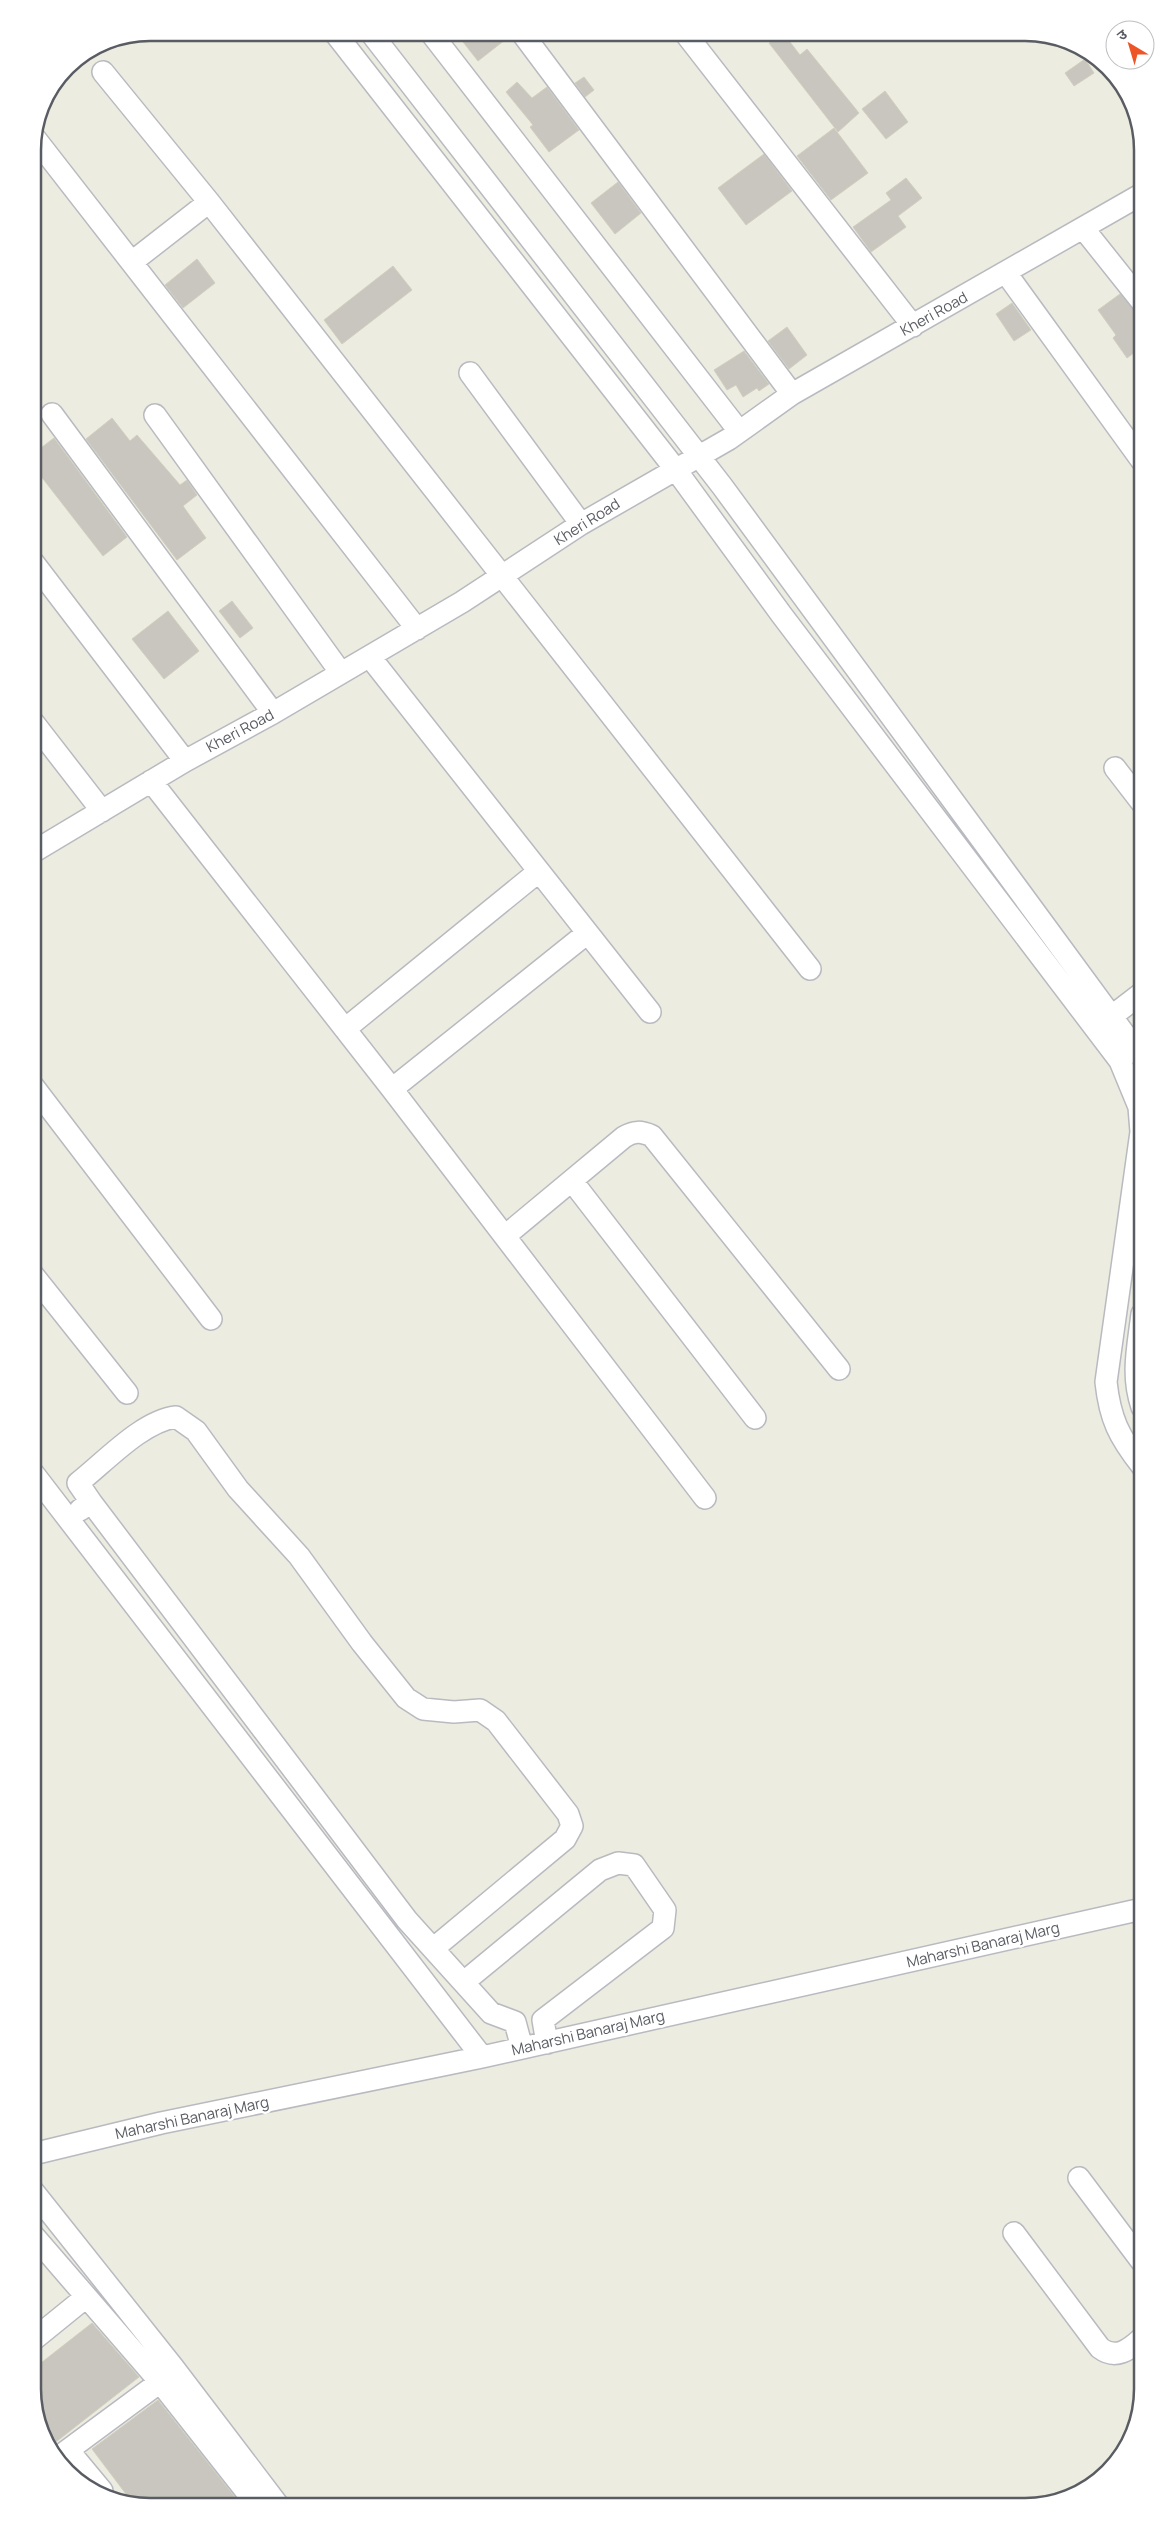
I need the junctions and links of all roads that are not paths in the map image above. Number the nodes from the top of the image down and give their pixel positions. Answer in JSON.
{"nodes":[{"id":1,"x":342,"y":41,"type":"edge"},
{"id":2,"x":377,"y":41,"type":"edge"},
{"id":3,"x":437,"y":41,"type":"edge"},
{"id":4,"x":528,"y":41,"type":"edge"},
{"id":5,"x":691,"y":41,"type":"edge"},
{"id":6,"x":103,"y":72,"type":"dead end"},
{"id":7,"x":41,"y":146,"type":"edge"},
{"id":8,"x":1134,"y":199,"type":"edge"},
{"id":9,"x":209,"y":202,"type":"junction"},
{"id":10,"x":1083,"y":228,"type":"junction"},
{"id":11,"x":132,"y":262,"type":"junction"},
{"id":12,"x":1006,"y":273,"type":"junction"},
{"id":13,"x":1134,"y":292,"type":"edge"},
{"id":14,"x":913,"y":326,"type":"junction"},
{"id":15,"x":470,"y":372,"type":"dead end"},
{"id":16,"x":792,"y":394,"type":"junction"},
{"id":17,"x":52,"y":414,"type":"dead end"},
{"id":18,"x":155,"y":415,"type":"dead end"},
{"id":19,"x":739,"y":431,"type":"junction"},
{"id":20,"x":1134,"y":450,"type":"edge"},
{"id":21,"x":699,"y":456,"type":"junction"},
{"id":22,"x":676,"y":470,"type":"junction"},
{"id":23,"x":581,"y":524,"type":"junction"},
{"id":24,"x":41,"y":573,"type":"edge"},
{"id":25,"x":502,"y":576,"type":"junction"},
{"id":26,"x":417,"y":628,"type":"junction"},
{"id":27,"x":370,"y":657,"type":"junction"},
{"id":28,"x":341,"y":673,"type":"junction"},
{"id":29,"x":273,"y":713,"type":"junction"},
{"id":30,"x":41,"y":732,"type":"edge"},
{"id":31,"x":184,"y":761,"type":"junction"},
{"id":32,"x":1115,"y":768,"type":"dead end"},
{"id":33,"x":151,"y":781,"type":"junction"},
{"id":34,"x":1134,"y":793,"type":"edge"},
{"id":35,"x":102,"y":811,"type":"junction"},
{"id":36,"x":41,"y":847,"type":"edge"},
{"id":37,"x":538,"y":872,"type":"junction"},
{"id":38,"x":586,"y":934,"type":"junction"},
{"id":39,"x":810,"y":969,"type":"dead end"},
{"id":40,"x":1134,"y":999,"type":"edge"},
{"id":41,"x":650,"y":1012,"type":"dead end"},
{"id":42,"x":1112,"y":1016,"type":"junction"},
{"id":43,"x":345,"y":1028,"type":"junction"},
{"id":44,"x":1134,"y":1047,"type":"edge"},
{"id":45,"x":392,"y":1090,"type":"junction"},
{"id":46,"x":1134,"y":1092,"type":"edge"},
{"id":47,"x":41,"y":1096,"type":"edge"},
{"id":48,"x":572,"y":1180,"type":"junction"},
{"id":49,"x":1134,"y":1188,"type":"edge"},
{"id":50,"x":504,"y":1236,"type":"junction"},
{"id":51,"x":41,"y":1286,"type":"edge"},
{"id":52,"x":211,"y":1319,"type":"dead end"},
{"id":53,"x":838,"y":1369,"type":"dead end"},
{"id":54,"x":127,"y":1393,"type":"dead end"},
{"id":55,"x":755,"y":1418,"type":"dead end"},
{"id":56,"x":1134,"y":1456,"type":"edge"},
{"id":57,"x":41,"y":1484,"type":"edge"},
{"id":58,"x":705,"y":1498,"type":"dead end"},
{"id":59,"x":89,"y":1499,"type":"junction"},
{"id":60,"x":68,"y":1519,"type":"junction"},
{"id":61,"x":1134,"y":1911,"type":"edge"},
{"id":62,"x":434,"y":1948,"type":"junction"},
{"id":63,"x":464,"y":1982,"type":"junction"},
{"id":64,"x":547,"y":2043,"type":"junction"},
{"id":65,"x":522,"y":2048,"type":"junction"},
{"id":66,"x":482,"y":2057,"type":"junction"},
{"id":67,"x":41,"y":2152,"type":"edge"},
{"id":68,"x":1080,"y":2178,"type":"dead end"},
{"id":69,"x":41,"y":2202,"type":"edge"},
{"id":70,"x":1014,"y":2233,"type":"dead end"},
{"id":71,"x":41,"y":2245,"type":"edge"},
{"id":72,"x":1134,"y":2251,"type":"edge"},
{"id":73,"x":86,"y":2297,"type":"junction"},
{"id":74,"x":41,"y":2333,"type":"edge"},
{"id":75,"x":1134,"y":2345,"type":"edge"},
{"id":76,"x":160,"y":2382,"type":"junction"},
{"id":77,"x":64,"y":2453,"type":"edge"},
{"id":78,"x":90,"y":2479,"type":"edge"},
{"id":79,"x":251,"y":2498,"type":"edge"},
{"id":80,"x":273,"y":2498,"type":"edge"}],
"edges":[{"from":1,"to":22,"type":"street"},
{"from":2,"to":21,"type":"street"},
{"from":3,"to":19,"type":"street"},
{"from":4,"to":16,"type":"street"},
{"from":5,"to":14,"type":"street"},
{"from":6,"to":9,"type":"street"},
{"from":7,"to":11,"type":"street"},
{"from":8,"to":10,"type":"street","name":"Kheri Road"},
{"from":9,"to":11,"type":"street"},
{"from":9,"to":25,"type":"street"},
{"from":10,"to":12,"type":"street","name":"Kheri Road"},
{"from":10,"to":13,"type":"street"},
{"from":11,"to":26,"type":"street"},
{"from":12,"to":14,"type":"street","name":"Kheri Road"},
{"from":12,"to":20,"type":"street"},
{"from":14,"to":16,"type":"street","name":"Kheri Road"},
{"from":15,"to":23,"type":"street"},
{"from":16,"to":19,"type":"street","name":"Kheri Road"},
{"from":17,"to":29,"type":"street"},
{"from":18,"to":28,"type":"street"},
{"from":19,"to":21,"type":"street","name":"Kheri Road"},
{"from":21,"to":22,"type":"street","name":"Kheri Road"},
{"from":21,"to":42,"type":"street"},
{"from":22,"to":23,"type":"street","name":"Kheri Road"},
{"from":22,"to":46,"type":"street"},
{"from":23,"to":25,"type":"street","name":"Kheri Road"},
{"from":24,"to":31,"type":"street"},
{"from":25,"to":26,"type":"street","name":"Kheri Road"},
{"from":25,"to":39,"type":"street"},
{"from":26,"to":27,"type":"street","name":"Kheri Road"},
{"from":27,"to":28,"type":"street","name":"Kheri Road"},
{"from":27,"to":37,"type":"street"},
{"from":28,"to":29,"type":"street","name":"Kheri Road"},
{"from":29,"to":31,"type":"street","name":"Kheri Road"},
{"from":30,"to":35,"type":"street"},
{"from":31,"to":33,"type":"street","name":"Kheri Road"},
{"from":32,"to":34,"type":"street"},
{"from":33,"to":35,"type":"street","name":"Kheri Road"},
{"from":33,"to":43,"type":"street"},
{"from":35,"to":36,"type":"street","name":"Kheri Road"},
{"from":37,"to":38,"type":"street"},
{"from":37,"to":43,"type":"street"},
{"from":38,"to":41,"type":"street"},
{"from":38,"to":45,"type":"street"},
{"from":40,"to":42,"type":"street"},
{"from":42,"to":44,"type":"street"},
{"from":43,"to":45,"type":"street"},
{"from":45,"to":50,"type":"street"},
{"from":47,"to":52,"type":"street"},
{"from":48,"to":50,"type":"street"},
{"from":48,"to":53,"type":"street"},
{"from":48,"to":55,"type":"street"},
{"from":49,"to":56,"type":"street"},
{"from":50,"to":58,"type":"street"},
{"from":51,"to":54,"type":"street"},
{"from":57,"to":60,"type":"street"},
{"from":59,"to":60,"type":"street"},
{"from":59,"to":62,"type":"street"},
{"from":59,"to":62,"type":"street"},
{"from":60,"to":66,"type":"street"},
{"from":61,"to":64,"type":"street","name":"Maharshi Banaraj Marg"},
{"from":62,"to":63,"type":"street"},
{"from":63,"to":64,"type":"street"},
{"from":63,"to":65,"type":"street"},
{"from":64,"to":65,"type":"street","name":"Maharshi Banaraj Marg"},
{"from":65,"to":66,"type":"street","name":"Maharshi Banaraj Marg"},
{"from":66,"to":67,"type":"street","name":"Maharshi Banaraj Marg"},
{"from":68,"to":72,"type":"street"},
{"from":69,"to":80,"type":"street"},
{"from":70,"to":75,"type":"street"},
{"from":71,"to":73,"type":"street"},
{"from":73,"to":74,"type":"street"},
{"from":73,"to":76,"type":"street"},
{"from":76,"to":77,"type":"street"},
{"from":76,"to":79,"type":"street"},
{"from":77,"to":78,"type":"street"}]}
